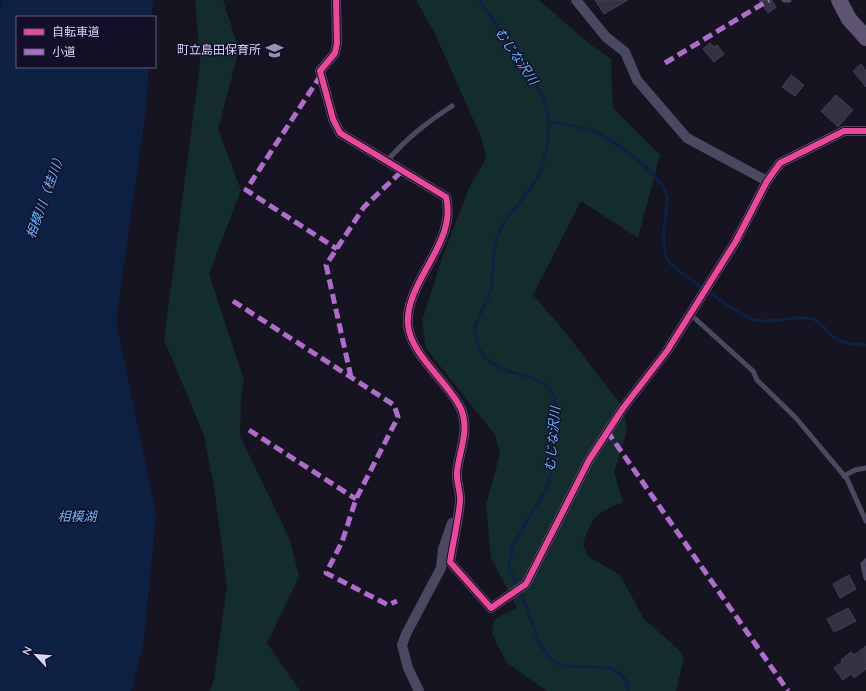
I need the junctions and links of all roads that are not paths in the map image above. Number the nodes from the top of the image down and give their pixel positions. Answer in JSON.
{"nodes":[{"id":1,"x":336,"y":0,"type":"edge"},
{"id":2,"x":576,"y":0,"type":"edge"},
{"id":3,"x":784,"y":0,"type":"edge"},
{"id":4,"x":789,"y":0,"type":"edge"},
{"id":5,"x":839,"y":0,"type":"edge"},
{"id":6,"x":866,"y":38,"type":"edge"},
{"id":7,"x":452,"y":106,"type":"dead end"},
{"id":8,"x":866,"y":131,"type":"edge"},
{"id":9,"x":387,"y":161,"type":"junction"},
{"id":10,"x":767,"y":181,"type":"junction"},
{"id":11,"x":690,"y":314,"type":"junction"},
{"id":12,"x":866,"y":468,"type":"edge"},
{"id":13,"x":844,"y":476,"type":"junction"},
{"id":14,"x":458,"y":515,"type":"junction"},
{"id":15,"x":866,"y":521,"type":"edge"},
{"id":16,"x":866,"y":561,"type":"edge"},
{"id":17,"x":866,"y":578,"type":"edge"},
{"id":18,"x":419,"y":691,"type":"edge"}],
"edges":[{"from":1,"to":9,"type":"street"},
{"from":2,"to":10,"type":"street"},
{"from":3,"to":4,"type":"lane"},
{"from":5,"to":6,"type":"main road"},
{"from":7,"to":9,"type":"lane"},
{"from":8,"to":10,"type":"street"},
{"from":9,"to":14,"type":"street"},
{"from":10,"to":11,"type":"street"},
{"from":11,"to":13,"type":"lane"},
{"from":11,"to":14,"type":"street"},
{"from":12,"to":13,"type":"lane"},
{"from":13,"to":15,"type":"lane"},
{"from":14,"to":18,"type":"street"},
{"from":16,"to":17,"type":"lane"}]}
